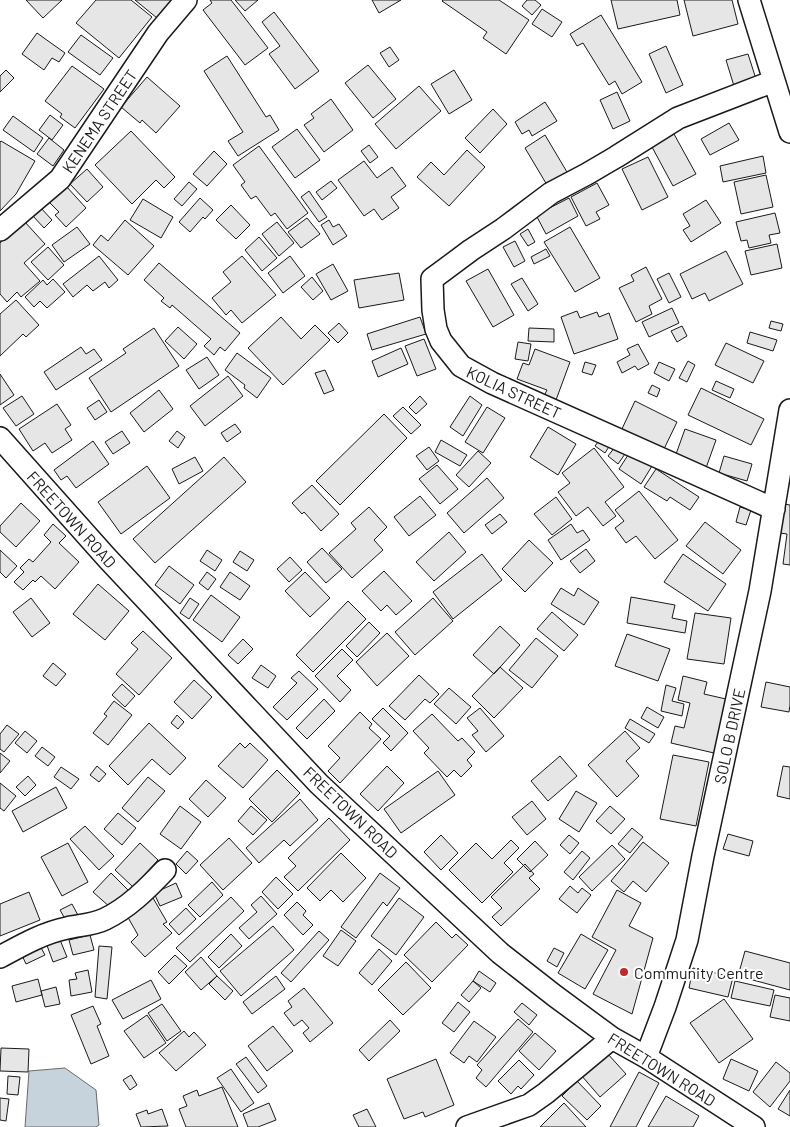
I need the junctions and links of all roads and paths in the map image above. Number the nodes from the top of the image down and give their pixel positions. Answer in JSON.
{"nodes":[{"id":1,"x":186,"y":0,"type":"edge"},
{"id":2,"x":749,"y":0,"type":"edge"},
{"id":3,"x":774,"y":81,"type":"junction"},
{"id":4,"x":790,"y":132,"type":"edge"},
{"id":5,"x":0,"y":230,"type":"edge"},
{"id":6,"x":790,"y":410,"type":"edge"},
{"id":7,"x":0,"y":438,"type":"edge"},
{"id":8,"x":780,"y":500,"type":"edge"},
{"id":9,"x":165,"y":870,"type":"dead end"},
{"id":10,"x":0,"y":957,"type":"edge"},
{"id":11,"x":612,"y":1038,"type":"junction"},
{"id":12,"x":646,"y":1057,"type":"junction"},
{"id":13,"x":467,"y":1127,"type":"edge"},
{"id":14,"x":754,"y":1127,"type":"edge"}],
"edges":[{"from":1,"to":5,"type":"street","name":"KENEMA STREET"},
{"from":2,"to":3,"type":"street"},
{"from":3,"to":4,"type":"street"},
{"from":3,"to":8,"type":"street","name":"KOLIA STREET"},
{"from":6,"to":8,"type":"street","name":"SOLO B DRIVE"},
{"from":7,"to":11,"type":"street","name":"FREETOWN ROAD"},
{"from":8,"to":12,"type":"street","name":"SOLO B DRIVE"},
{"from":9,"to":10,"type":"street"},
{"from":11,"to":12,"type":"street","name":"FREETOWN ROAD"},
{"from":11,"to":13,"type":"street"},
{"from":12,"to":14,"type":"street","name":"FREETOWN ROAD"}]}
